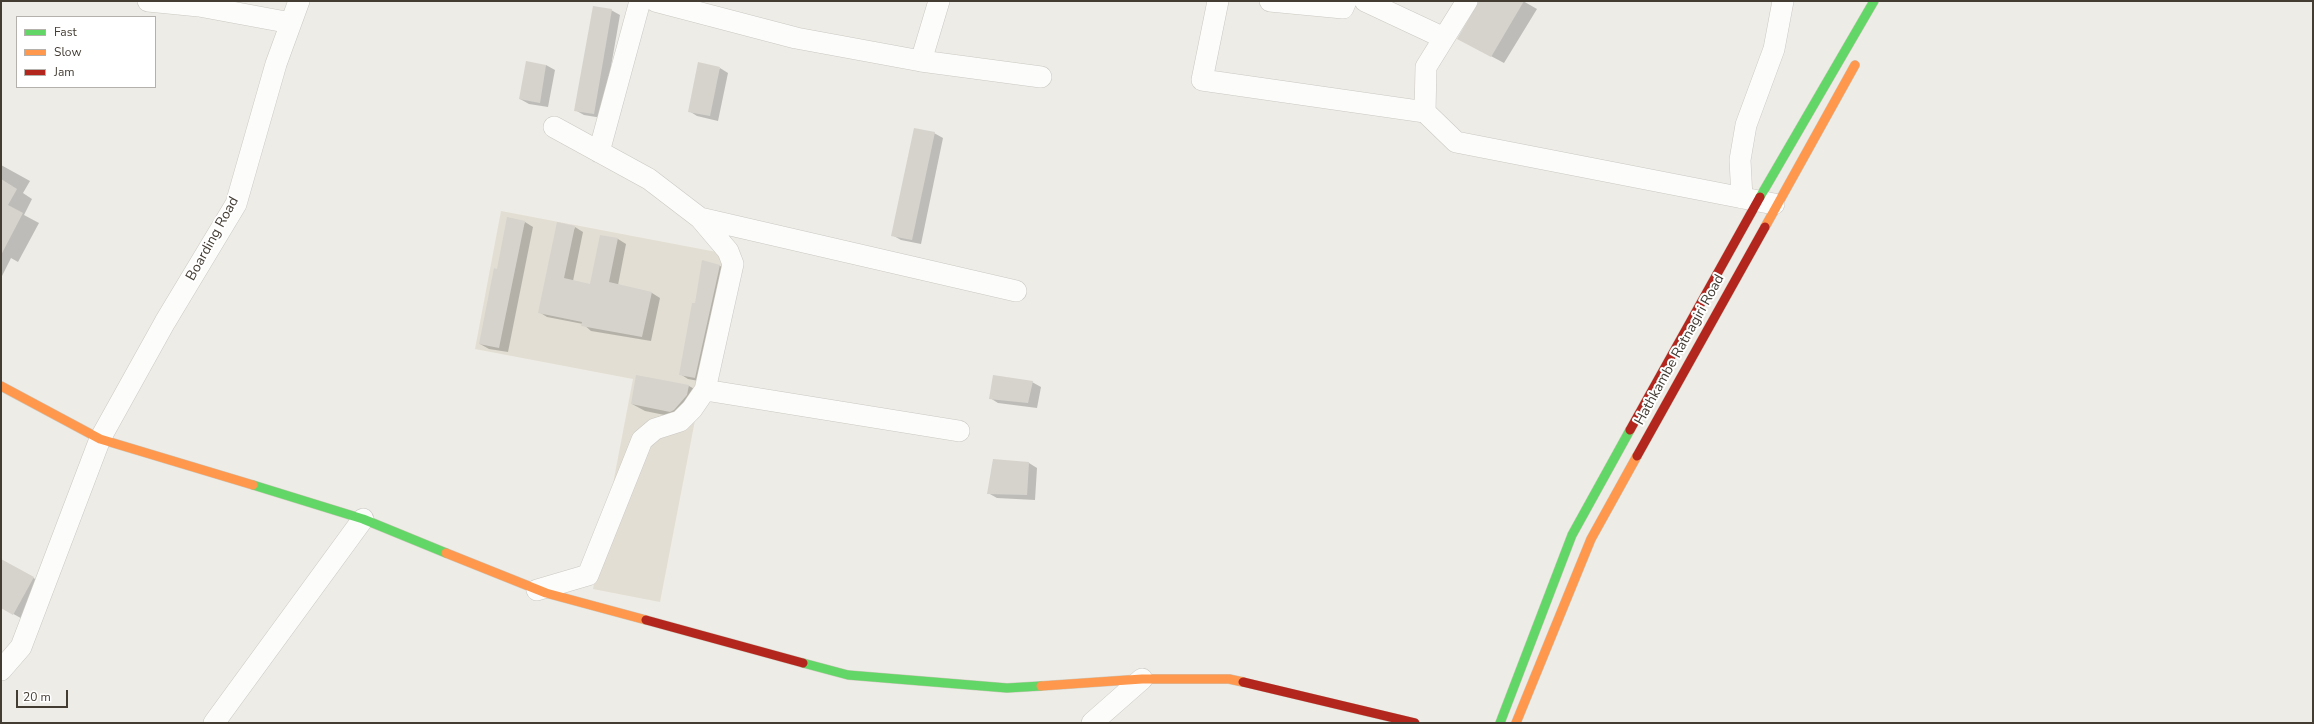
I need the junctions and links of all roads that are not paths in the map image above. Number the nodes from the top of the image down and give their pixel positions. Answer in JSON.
{"nodes":[{"id":1,"x":148,"y":1,"type":"edge"},
{"id":2,"x":299,"y":1,"type":"edge"},
{"id":3,"x":640,"y":1,"type":"edge"},
{"id":4,"x":655,"y":1,"type":"edge"},
{"id":5,"x":939,"y":1,"type":"edge"},
{"id":6,"x":1218,"y":1,"type":"edge"},
{"id":7,"x":1270,"y":1,"type":"edge"},
{"id":8,"x":1346,"y":1,"type":"edge"},
{"id":9,"x":1366,"y":1,"type":"edge"},
{"id":10,"x":1467,"y":1,"type":"edge"},
{"id":11,"x":1783,"y":1,"type":"edge"},
{"id":12,"x":1874,"y":1,"type":"edge"},
{"id":13,"x":199,"y":3,"type":"edge"},
{"id":14,"x":291,"y":23,"type":"junction"},
{"id":15,"x":1444,"y":38,"type":"junction"},
{"id":16,"x":1860,"y":55,"type":"dead end"},
{"id":17,"x":921,"y":61,"type":"junction"},
{"id":18,"x":1040,"y":77,"type":"dead end"},
{"id":19,"x":1425,"y":112,"type":"junction"},
{"id":20,"x":554,"y":127,"type":"dead end"},
{"id":21,"x":599,"y":152,"type":"junction"},
{"id":22,"x":1759,"y":201,"type":"junction"},
{"id":23,"x":700,"y":218,"type":"junction"},
{"id":24,"x":1016,"y":291,"type":"dead end"},
{"id":25,"x":1,"y":386,"type":"edge"},
{"id":26,"x":705,"y":390,"type":"junction"},
{"id":27,"x":959,"y":431,"type":"dead end"},
{"id":28,"x":100,"y":439,"type":"junction"},
{"id":29,"x":363,"y":519,"type":"junction"},
{"id":30,"x":537,"y":590,"type":"junction"},
{"id":31,"x":1,"y":670,"type":"edge"},
{"id":32,"x":1142,"y":679,"type":"junction"},
{"id":33,"x":214,"y":723,"type":"edge"},
{"id":34,"x":1092,"y":723,"type":"edge"},
{"id":35,"x":1415,"y":723,"type":"edge"},
{"id":36,"x":1500,"y":723,"type":"edge"},
{"id":37,"x":1516,"y":723,"type":"edge"}],
"edges":[{"from":1,"to":13,"type":"street"},
{"from":2,"to":14,"type":"street","name":"Boarding Road"},
{"from":3,"to":21,"type":"street"},
{"from":4,"to":17,"type":"street"},
{"from":5,"to":17,"type":"street"},
{"from":6,"to":19,"type":"street"},
{"from":7,"to":8,"type":"street"},
{"from":9,"to":15,"type":"street"},
{"from":10,"to":15,"type":"street"},
{"from":11,"to":22,"type":"street"},
{"from":12,"to":22,"type":"main road"},
{"from":13,"to":14,"type":"street"},
{"from":14,"to":28,"type":"street","name":"Boarding Road"},
{"from":15,"to":19,"type":"street"},
{"from":16,"to":22,"type":"main road","name":"Hathkambe Ratnagiri Road"},
{"from":17,"to":18,"type":"street"},
{"from":19,"to":22,"type":"street"},
{"from":20,"to":21,"type":"street"},
{"from":21,"to":23,"type":"street"},
{"from":22,"to":36,"type":"main road"},
{"from":22,"to":37,"type":"main road","name":"Hathkambe Ratnagiri Road"},
{"from":23,"to":24,"type":"street"},
{"from":23,"to":26,"type":"street"},
{"from":25,"to":28,"type":"main road"},
{"from":26,"to":27,"type":"street"},
{"from":26,"to":30,"type":"street"},
{"from":28,"to":29,"type":"main road"},
{"from":28,"to":31,"type":"street","name":"Boarding Road"},
{"from":29,"to":30,"type":"main road"},
{"from":29,"to":33,"type":"street"},
{"from":30,"to":32,"type":"main road"},
{"from":32,"to":34,"type":"street"},
{"from":32,"to":35,"type":"main road"}]}
